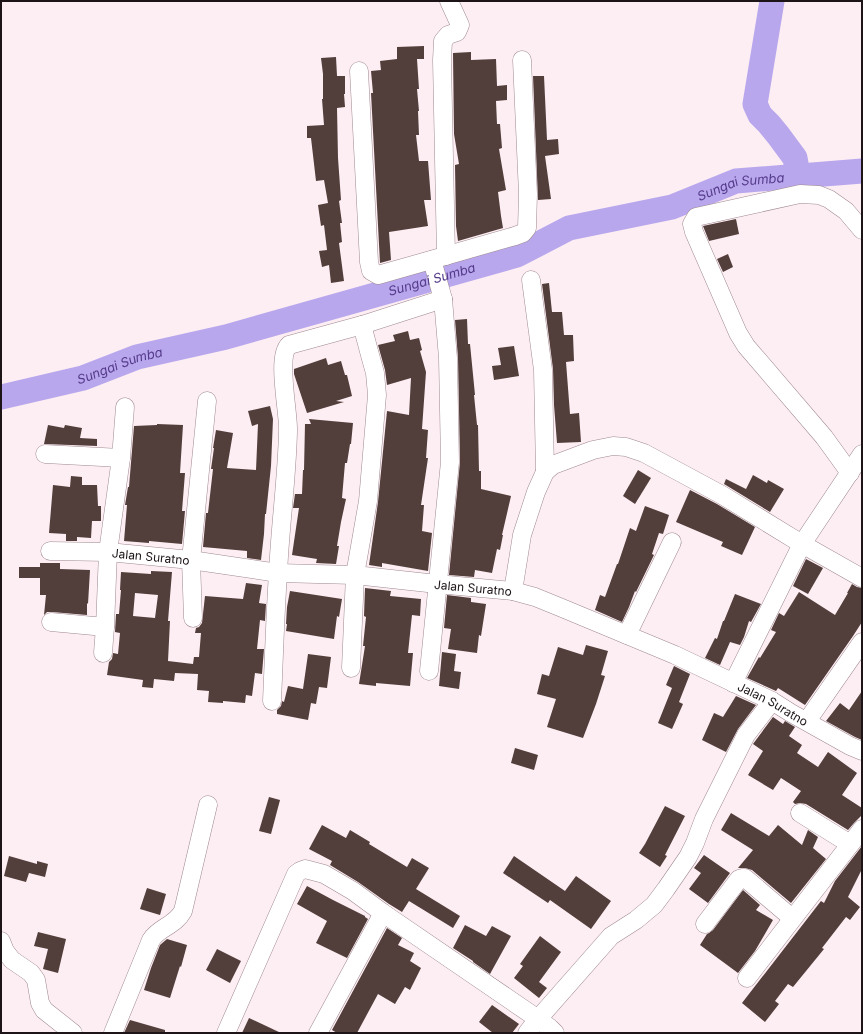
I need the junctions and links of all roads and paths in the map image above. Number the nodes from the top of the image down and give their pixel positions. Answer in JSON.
{"nodes":[{"id":1,"x":449,"y":1,"type":"edge"},
{"id":2,"x":522,"y":60,"type":"dead end"},
{"id":3,"x":359,"y":71,"type":"dead end"},
{"id":4,"x":862,"y":230,"type":"edge"},
{"id":5,"x":438,"y":260,"type":"junction"},
{"id":6,"x":531,"y":280,"type":"dead end"},
{"id":7,"x":442,"y":294,"type":"junction"},
{"id":8,"x":362,"y":325,"type":"junction"},
{"id":9,"x":207,"y":401,"type":"dead end"},
{"id":10,"x":125,"y":407,"type":"dead end"},
{"id":11,"x":45,"y":454,"type":"dead end"},
{"id":12,"x":862,"y":454,"type":"edge"},
{"id":13,"x":120,"y":458,"type":"junction"},
{"id":14,"x":545,"y":472,"type":"junction"},
{"id":15,"x":850,"y":473,"type":"junction"},
{"id":16,"x":672,"y":542,"type":"dead end"},
{"id":17,"x":802,"y":544,"type":"junction"},
{"id":18,"x":50,"y":551,"type":"dead end"},
{"id":19,"x":108,"y":552,"type":"junction"},
{"id":20,"x":191,"y":560,"type":"junction"},
{"id":21,"x":278,"y":573,"type":"junction"},
{"id":22,"x":355,"y":575,"type":"junction"},
{"id":23,"x":862,"y":578,"type":"edge"},
{"id":24,"x":437,"y":584,"type":"junction"},
{"id":25,"x":513,"y":590,"type":"junction"},
{"id":26,"x":193,"y":618,"type":"dead end"},
{"id":27,"x":51,"y":622,"type":"dead end"},
{"id":28,"x":105,"y":627,"type":"junction"},
{"id":29,"x":627,"y":635,"type":"junction"},
{"id":30,"x":862,"y":642,"type":"edge"},
{"id":31,"x":103,"y":653,"type":"dead end"},
{"id":32,"x":351,"y":668,"type":"dead end"},
{"id":33,"x":429,"y":671,"type":"dead end"},
{"id":34,"x":733,"y":683,"type":"junction"},
{"id":35,"x":272,"y":701,"type":"dead end"},
{"id":36,"x":772,"y":701,"type":"junction"},
{"id":37,"x":807,"y":721,"type":"junction"},
{"id":38,"x":862,"y":751,"type":"edge"},
{"id":39,"x":208,"y":805,"type":"dead end"},
{"id":40,"x":800,"y":813,"type":"dead end"},
{"id":41,"x":862,"y":829,"type":"edge"},
{"id":42,"x":850,"y":844,"type":"junction"},
{"id":43,"x":383,"y":913,"type":"junction"},
{"id":44,"x":792,"y":918,"type":"junction"},
{"id":45,"x":705,"y":924,"type":"dead end"},
{"id":46,"x":1,"y":941,"type":"edge"},
{"id":47,"x":747,"y":978,"type":"dead end"},
{"id":48,"x":532,"y":1026,"type":"edge"},
{"id":49,"x":73,"y":1033,"type":"edge"},
{"id":50,"x":113,"y":1033,"type":"edge"},
{"id":51,"x":226,"y":1033,"type":"edge"},
{"id":52,"x":318,"y":1033,"type":"edge"},
{"id":53,"x":555,"y":1033,"type":"edge"}],
"edges":[{"from":1,"to":5,"type":"street"},
{"from":2,"to":5,"type":"street"},
{"from":3,"to":5,"type":"street"},
{"from":4,"to":15,"type":"street"},
{"from":5,"to":7,"type":"street"},
{"from":6,"to":14,"type":"street"},
{"from":7,"to":8,"type":"street"},
{"from":7,"to":24,"type":"street"},
{"from":8,"to":21,"type":"street"},
{"from":8,"to":22,"type":"street"},
{"from":9,"to":20,"type":"street"},
{"from":10,"to":13,"type":"street"},
{"from":11,"to":13,"type":"street"},
{"from":12,"to":15,"type":"street"},
{"from":13,"to":19,"type":"street"},
{"from":14,"to":17,"type":"street"},
{"from":14,"to":25,"type":"street"},
{"from":15,"to":17,"type":"street"},
{"from":16,"to":29,"type":"street"},
{"from":17,"to":23,"type":"street"},
{"from":17,"to":34,"type":"street"},
{"from":18,"to":19,"type":"street","name":"Jalan Suratno"},
{"from":19,"to":20,"type":"street","name":"Jalan Suratno"},
{"from":19,"to":28,"type":"street"},
{"from":20,"to":21,"type":"street","name":"Jalan Suratno"},
{"from":20,"to":26,"type":"street"},
{"from":21,"to":22,"type":"street","name":"Jalan Suratno"},
{"from":21,"to":35,"type":"street"},
{"from":22,"to":24,"type":"street","name":"Jalan Suratno"},
{"from":22,"to":32,"type":"street"},
{"from":24,"to":25,"type":"street","name":"Jalan Suratno"},
{"from":24,"to":33,"type":"street"},
{"from":25,"to":29,"type":"street","name":"Jalan Suratno"},
{"from":27,"to":28,"type":"street"},
{"from":28,"to":31,"type":"street"},
{"from":29,"to":34,"type":"street","name":"Jalan Suratno"},
{"from":30,"to":37,"type":"street"},
{"from":34,"to":36,"type":"street","name":"Jalan Suratno"},
{"from":36,"to":37,"type":"street","name":"Jalan Suratno"},
{"from":36,"to":48,"type":"street"},
{"from":37,"to":38,"type":"street","name":"Jalan Suratno"},
{"from":39,"to":50,"type":"street"},
{"from":40,"to":42,"type":"street"},
{"from":41,"to":42,"type":"street"},
{"from":42,"to":44,"type":"street"},
{"from":43,"to":48,"type":"street"},
{"from":43,"to":51,"type":"street"},
{"from":43,"to":52,"type":"street"},
{"from":44,"to":45,"type":"street"},
{"from":44,"to":47,"type":"street"},
{"from":46,"to":49,"type":"street"},
{"from":48,"to":53,"type":"street"}]}
